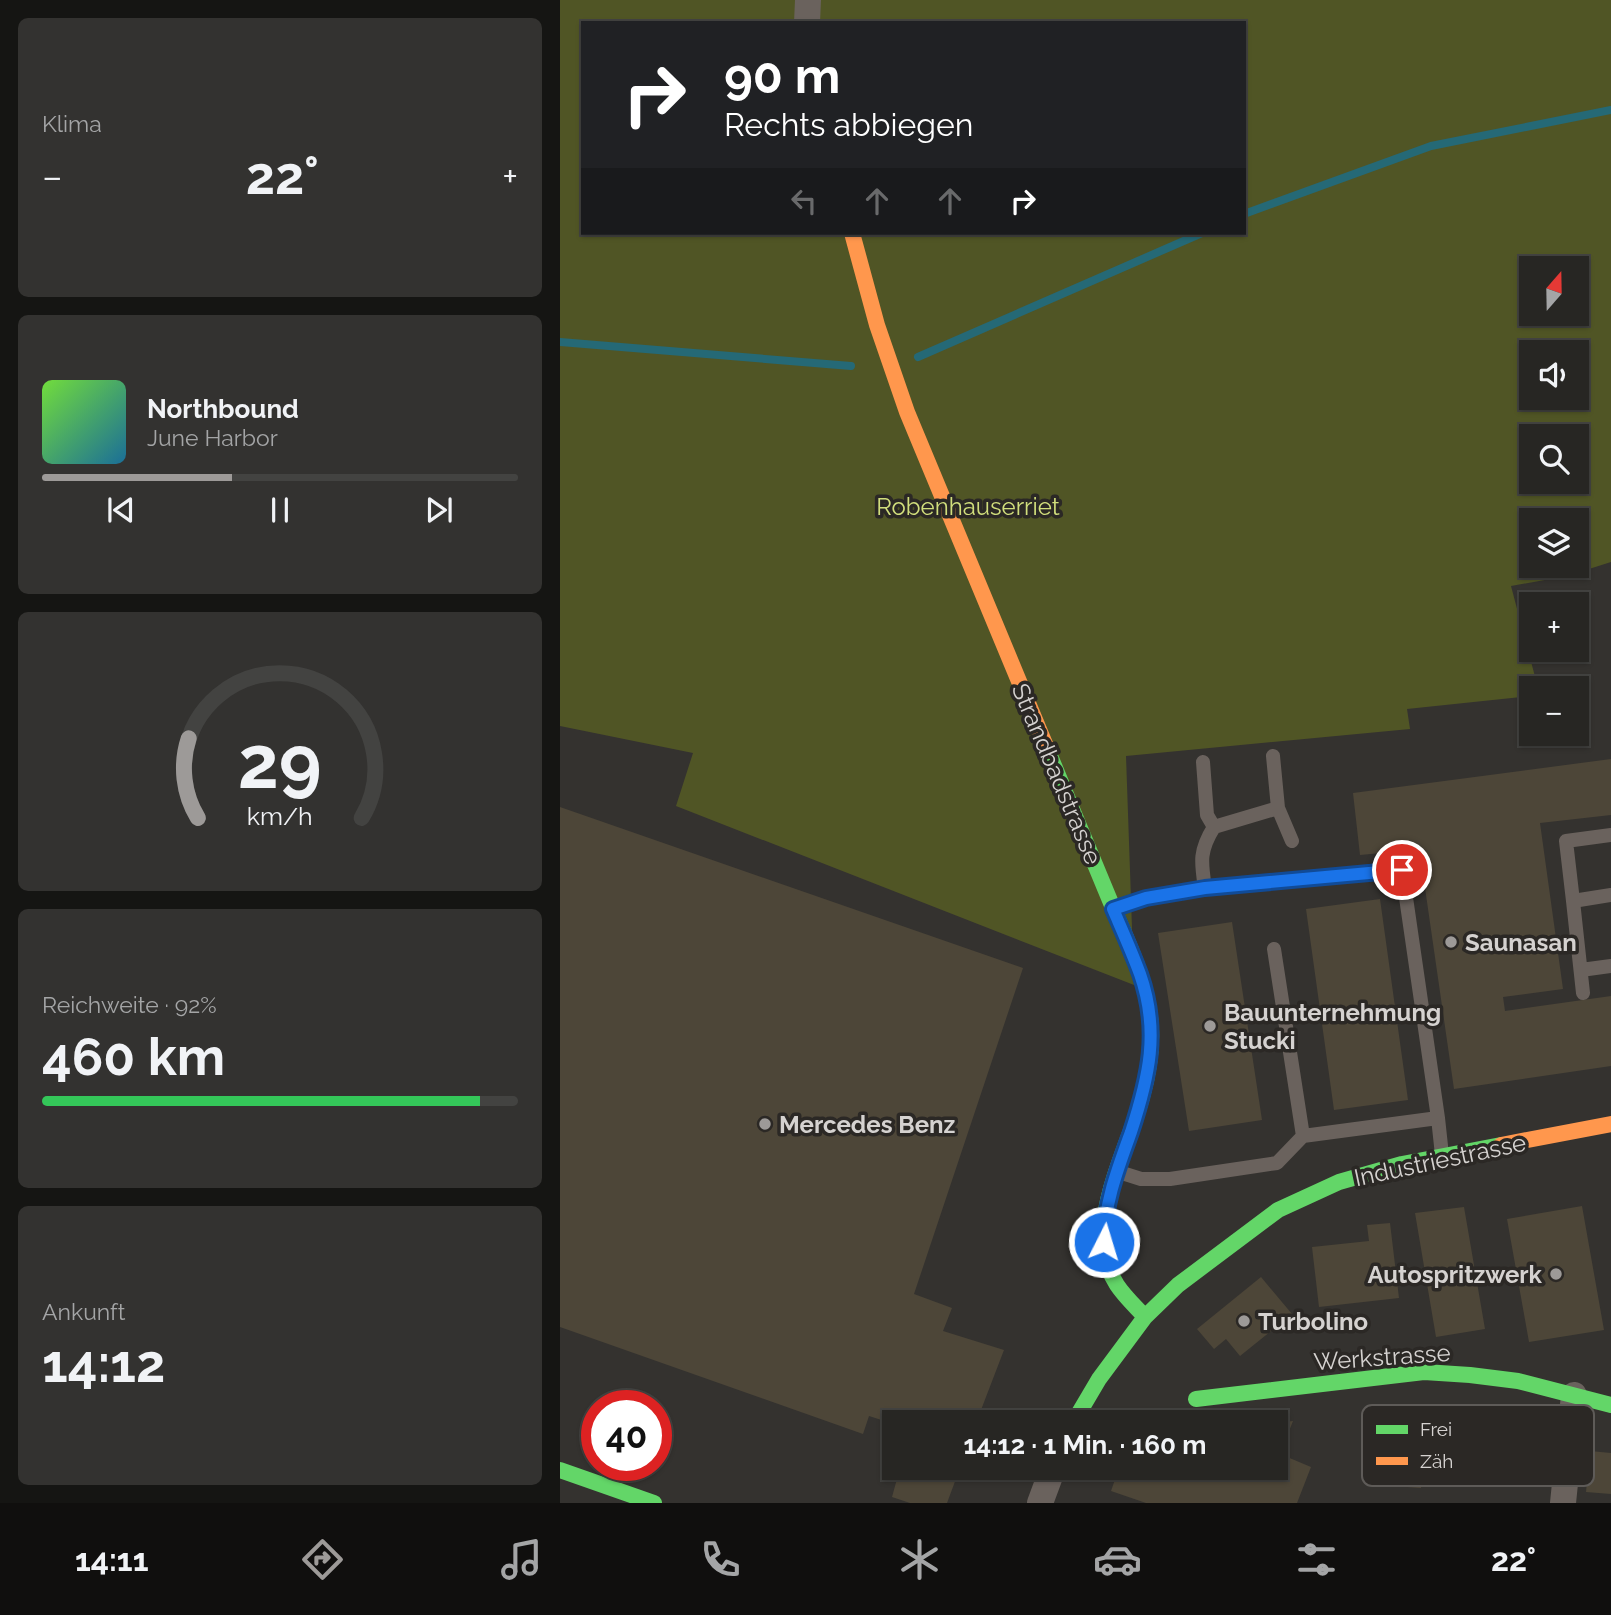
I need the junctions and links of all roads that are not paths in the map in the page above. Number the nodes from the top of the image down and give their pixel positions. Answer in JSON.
{"nodes":[{"id":1,"x":808,"y":0,"type":"edge"},
{"id":2,"x":807,"y":21,"type":"edge"},
{"id":3,"x":853,"y":235,"type":"edge"},
{"id":4,"x":1273,"y":756,"type":"dead end"},
{"id":5,"x":1203,"y":762,"type":"dead end"},
{"id":6,"x":1278,"y":808,"type":"junction"},
{"id":7,"x":1214,"y":827,"type":"junction"},
{"id":8,"x":1611,"y":835,"type":"edge"},
{"id":9,"x":1292,"y":841,"type":"dead end"},
{"id":10,"x":1205,"y":888,"type":"junction"},
{"id":11,"x":1611,"y":895,"type":"edge"},
{"id":12,"x":1573,"y":901,"type":"junction"},
{"id":13,"x":1113,"y":909,"type":"junction"},
{"id":14,"x":1274,"y":949,"type":"dead end"},
{"id":15,"x":1611,"y":966,"type":"edge"},
{"id":16,"x":1581,"y":970,"type":"junction"},
{"id":17,"x":1583,"y":993,"type":"dead end"},
{"id":18,"x":1438,"y":1118,"type":"junction"},
{"id":19,"x":1611,"y":1124,"type":"edge"},
{"id":20,"x":1303,"y":1136,"type":"junction"},
{"id":21,"x":1443,"y":1157,"type":"junction"},
{"id":22,"x":1118,"y":1172,"type":"junction"},
{"id":23,"x":1145,"y":1317,"type":"junction"},
{"id":24,"x":1574,"y":1395,"type":"junction"},
{"id":25,"x":1196,"y":1399,"type":"dead end"},
{"id":26,"x":1573,"y":1405,"type":"edge"},
{"id":27,"x":1611,"y":1405,"type":"edge"},
{"id":28,"x":1080,"y":1410,"type":"edge"},
{"id":29,"x":560,"y":1470,"type":"edge"},
{"id":30,"x":1049,"y":1480,"type":"edge"},
{"id":31,"x":654,"y":1503,"type":"edge"},
{"id":32,"x":1040,"y":1503,"type":"edge"}],
"edges":[{"from":1,"to":2,"type":"street"},
{"from":3,"to":13,"type":"street","name":"Strandbadstrasse"},
{"from":4,"to":6,"type":"lane"},
{"from":5,"to":7,"type":"lane"},
{"from":6,"to":7,"type":"lane"},
{"from":6,"to":9,"type":"lane"},
{"from":7,"to":10,"type":"lane"},
{"from":8,"to":12,"type":"lane"},
{"from":10,"to":13,"type":"lane"},
{"from":10,"to":18,"type":"lane"},
{"from":11,"to":12,"type":"lane"},
{"from":12,"to":16,"type":"lane"},
{"from":13,"to":22,"type":"street","name":"Strandbadstrasse"},
{"from":14,"to":20,"type":"lane"},
{"from":15,"to":16,"type":"lane"},
{"from":16,"to":17,"type":"lane"},
{"from":18,"to":20,"type":"lane"},
{"from":18,"to":21,"type":"lane"},
{"from":19,"to":21,"type":"street","name":"Industriestrasse"},
{"from":20,"to":22,"type":"lane"},
{"from":21,"to":23,"type":"street","name":"Industriestrasse"},
{"from":22,"to":23,"type":"street","name":"Strandbadstrasse"},
{"from":23,"to":28,"type":"street","name":"Industriestrasse"},
{"from":24,"to":25,"type":"street","name":"Werkstrasse"},
{"from":24,"to":26,"type":"street"},
{"from":24,"to":27,"type":"street","name":"Werkstrasse"},
{"from":29,"to":31,"type":"street"},
{"from":30,"to":32,"type":"street"}]}
